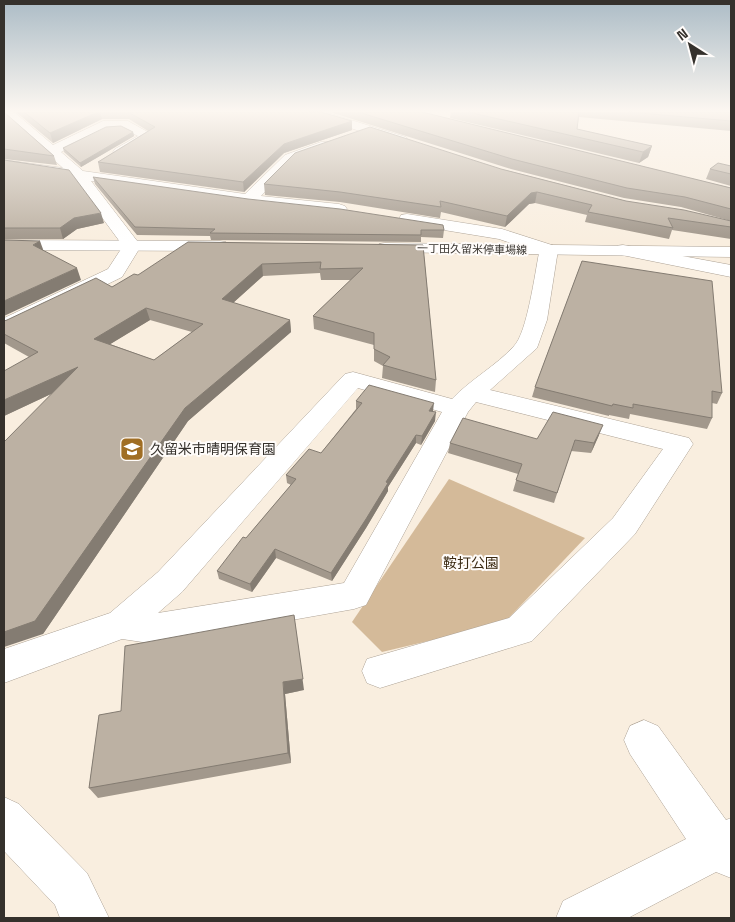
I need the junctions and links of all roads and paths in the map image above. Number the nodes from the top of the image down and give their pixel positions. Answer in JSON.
{"nodes":[{"id":1,"x":57,"y":155,"type":"edge"},
{"id":2,"x":114,"y":155,"type":"edge"},
{"id":3,"x":298,"y":155,"type":"edge"},
{"id":4,"x":4,"y":164,"type":"edge"},
{"id":5,"x":79,"y":174,"type":"junction"},
{"id":6,"x":249,"y":198,"type":"junction"},
{"id":7,"x":359,"y":212,"type":"edge"},
{"id":8,"x":388,"y":216,"type":"edge"},
{"id":9,"x":4,"y":245,"type":"edge"},
{"id":10,"x":132,"y":246,"type":"junction"},
{"id":11,"x":241,"y":247,"type":"edge"},
{"id":12,"x":370,"y":248,"type":"edge"},
{"id":13,"x":549,"y":250,"type":"junction"},
{"id":14,"x":623,"y":250,"type":"junction"},
{"id":15,"x":731,"y":252,"type":"edge"},
{"id":16,"x":731,"y":271,"type":"edge"},
{"id":17,"x":4,"y":326,"type":"edge"},
{"id":18,"x":464,"y":401,"type":"junction"},
{"id":19,"x":122,"y":624,"type":"junction"},
{"id":20,"x":4,"y":666,"type":"edge"},
{"id":21,"x":380,"y":672,"type":"dead end"},
{"id":22,"x":644,"y":740,"type":"dead end"},
{"id":23,"x":4,"y":819,"type":"edge"},
{"id":24,"x":727,"y":848,"type":"edge"},
{"id":25,"x":85,"y":918,"type":"edge"},
{"id":26,"x":580,"y":918,"type":"edge"}],
"edges":[{"from":1,"to":5,"type":"street"},
{"from":2,"to":5,"type":"street"},
{"from":3,"to":6,"type":"street"},
{"from":4,"to":5,"type":"street"},
{"from":5,"to":6,"type":"street"},
{"from":5,"to":10,"type":"street"},
{"from":6,"to":7,"type":"street"},
{"from":8,"to":13,"type":"street"},
{"from":9,"to":10,"type":"street"},
{"from":10,"to":11,"type":"street"},
{"from":10,"to":17,"type":"street"},
{"from":12,"to":13,"type":"street","name":"一丁田久留米停車場線"},
{"from":13,"to":14,"type":"street","name":"一丁田久留米停車場線"},
{"from":13,"to":18,"type":"street"},
{"from":14,"to":15,"type":"street","name":"一丁田久留米停車場線"},
{"from":14,"to":16,"type":"street"},
{"from":18,"to":19,"type":"street"},
{"from":18,"to":19,"type":"street"},
{"from":18,"to":21,"type":"street"},
{"from":19,"to":20,"type":"street"},
{"from":22,"to":24,"type":"street"},
{"from":23,"to":25,"type":"street"},
{"from":24,"to":26,"type":"street"}]}
